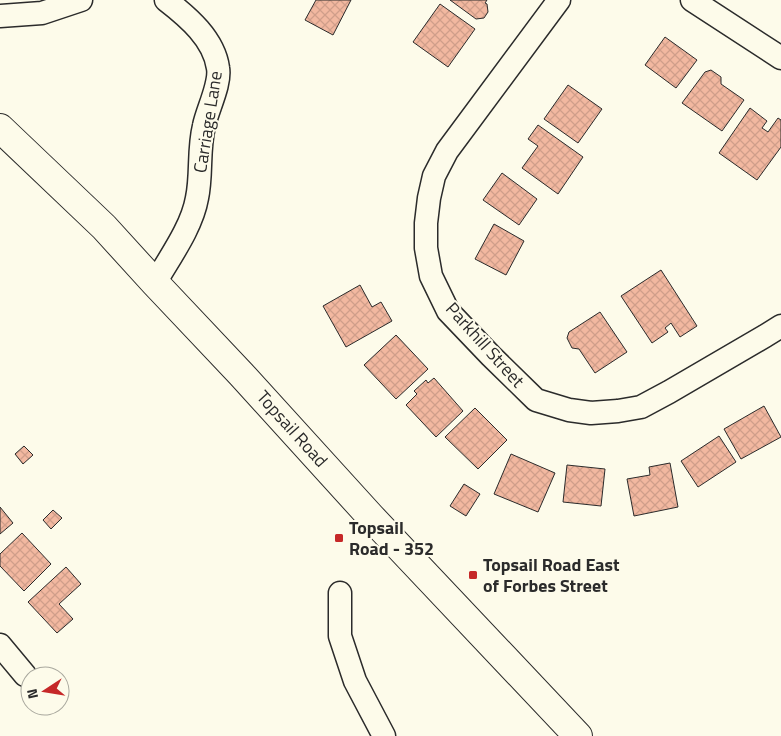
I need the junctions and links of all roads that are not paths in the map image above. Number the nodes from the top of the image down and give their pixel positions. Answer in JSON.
{"nodes":[{"id":1,"x":81,"y":0,"type":"edge"},
{"id":2,"x":166,"y":0,"type":"edge"},
{"id":3,"x":559,"y":0,"type":"edge"},
{"id":4,"x":692,"y":0,"type":"edge"},
{"id":5,"x":0,"y":16,"type":"edge"},
{"id":6,"x":781,"y":58,"type":"edge"},
{"id":7,"x":0,"y":128,"type":"edge"},
{"id":8,"x":155,"y":283,"type":"junction"},
{"id":9,"x":781,"y":326,"type":"edge"},
{"id":10,"x":340,"y":593,"type":"dead end"},
{"id":11,"x":0,"y":645,"type":"edge"},
{"id":12,"x":20,"y":669,"type":"edge"},
{"id":13,"x":384,"y":736,"type":"edge"},
{"id":14,"x":578,"y":736,"type":"edge"}],
"edges":[{"from":1,"to":5,"type":"street"},
{"from":2,"to":8,"type":"street","name":"Carriage Lane"},
{"from":3,"to":9,"type":"street","name":"Parkhill Street"},
{"from":4,"to":6,"type":"street"},
{"from":7,"to":8,"type":"main road","name":"Topsail Road"},
{"from":8,"to":14,"type":"main road","name":"Topsail Road"},
{"from":10,"to":13,"type":"street"},
{"from":11,"to":12,"type":"street"}]}
